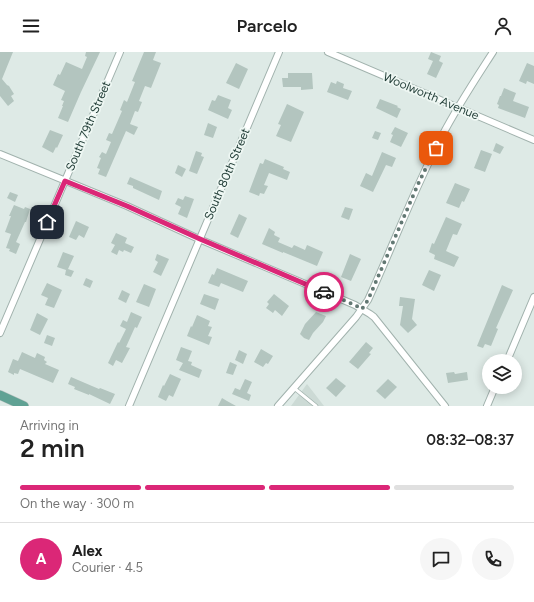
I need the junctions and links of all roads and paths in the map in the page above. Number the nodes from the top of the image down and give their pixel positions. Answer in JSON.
{"nodes":[{"id":1,"x":120,"y":52,"type":"edge"},
{"id":2,"x":279,"y":52,"type":"edge"},
{"id":3,"x":328,"y":52,"type":"edge"},
{"id":4,"x":493,"y":52,"type":"edge"},
{"id":5,"x":458,"y":108,"type":"junction"},
{"id":6,"x":534,"y":140,"type":"edge"},
{"id":7,"x":0,"y":154,"type":"edge"},
{"id":8,"x":65,"y":181,"type":"junction"},
{"id":9,"x":200,"y":239,"type":"junction"},
{"id":10,"x":534,"y":297,"type":"edge"},
{"id":11,"x":362,"y":309,"type":"junction"},
{"id":12,"x":0,"y":333,"type":"edge"},
{"id":13,"x":510,"y":354,"type":"edge"},
{"id":14,"x":294,"y":388,"type":"junction"},
{"id":15,"x":493,"y":394,"type":"edge"},
{"id":16,"x":0,"y":396,"type":"edge"},
{"id":17,"x":24,"y":406,"type":"edge"},
{"id":18,"x":128,"y":406,"type":"edge"},
{"id":19,"x":278,"y":406,"type":"edge"},
{"id":20,"x":316,"y":406,"type":"edge"},
{"id":21,"x":445,"y":406,"type":"edge"},
{"id":22,"x":487,"y":406,"type":"edge"}],
"edges":[{"from":1,"to":8,"type":"street","name":"South 79th Street"},
{"from":2,"to":9,"type":"street","name":"South 80th Street"},
{"from":3,"to":5,"type":"street","name":"Woolworth Avenue"},
{"from":4,"to":5,"type":"street"},
{"from":5,"to":6,"type":"street","name":"Woolworth Avenue"},
{"from":5,"to":11,"type":"street"},
{"from":7,"to":8,"type":"street"},
{"from":8,"to":9,"type":"street"},
{"from":8,"to":12,"type":"street","name":"South 79th Street"},
{"from":9,"to":11,"type":"street"},
{"from":9,"to":18,"type":"street","name":"South 80th Street"},
{"from":10,"to":13,"type":"street"},
{"from":11,"to":14,"type":"street"},
{"from":11,"to":21,"type":"street"},
{"from":14,"to":19,"type":"street"},
{"from":14,"to":20,"type":"lane"},
{"from":15,"to":22,"type":"street"},
{"from":16,"to":17,"type":"main road"}]}
